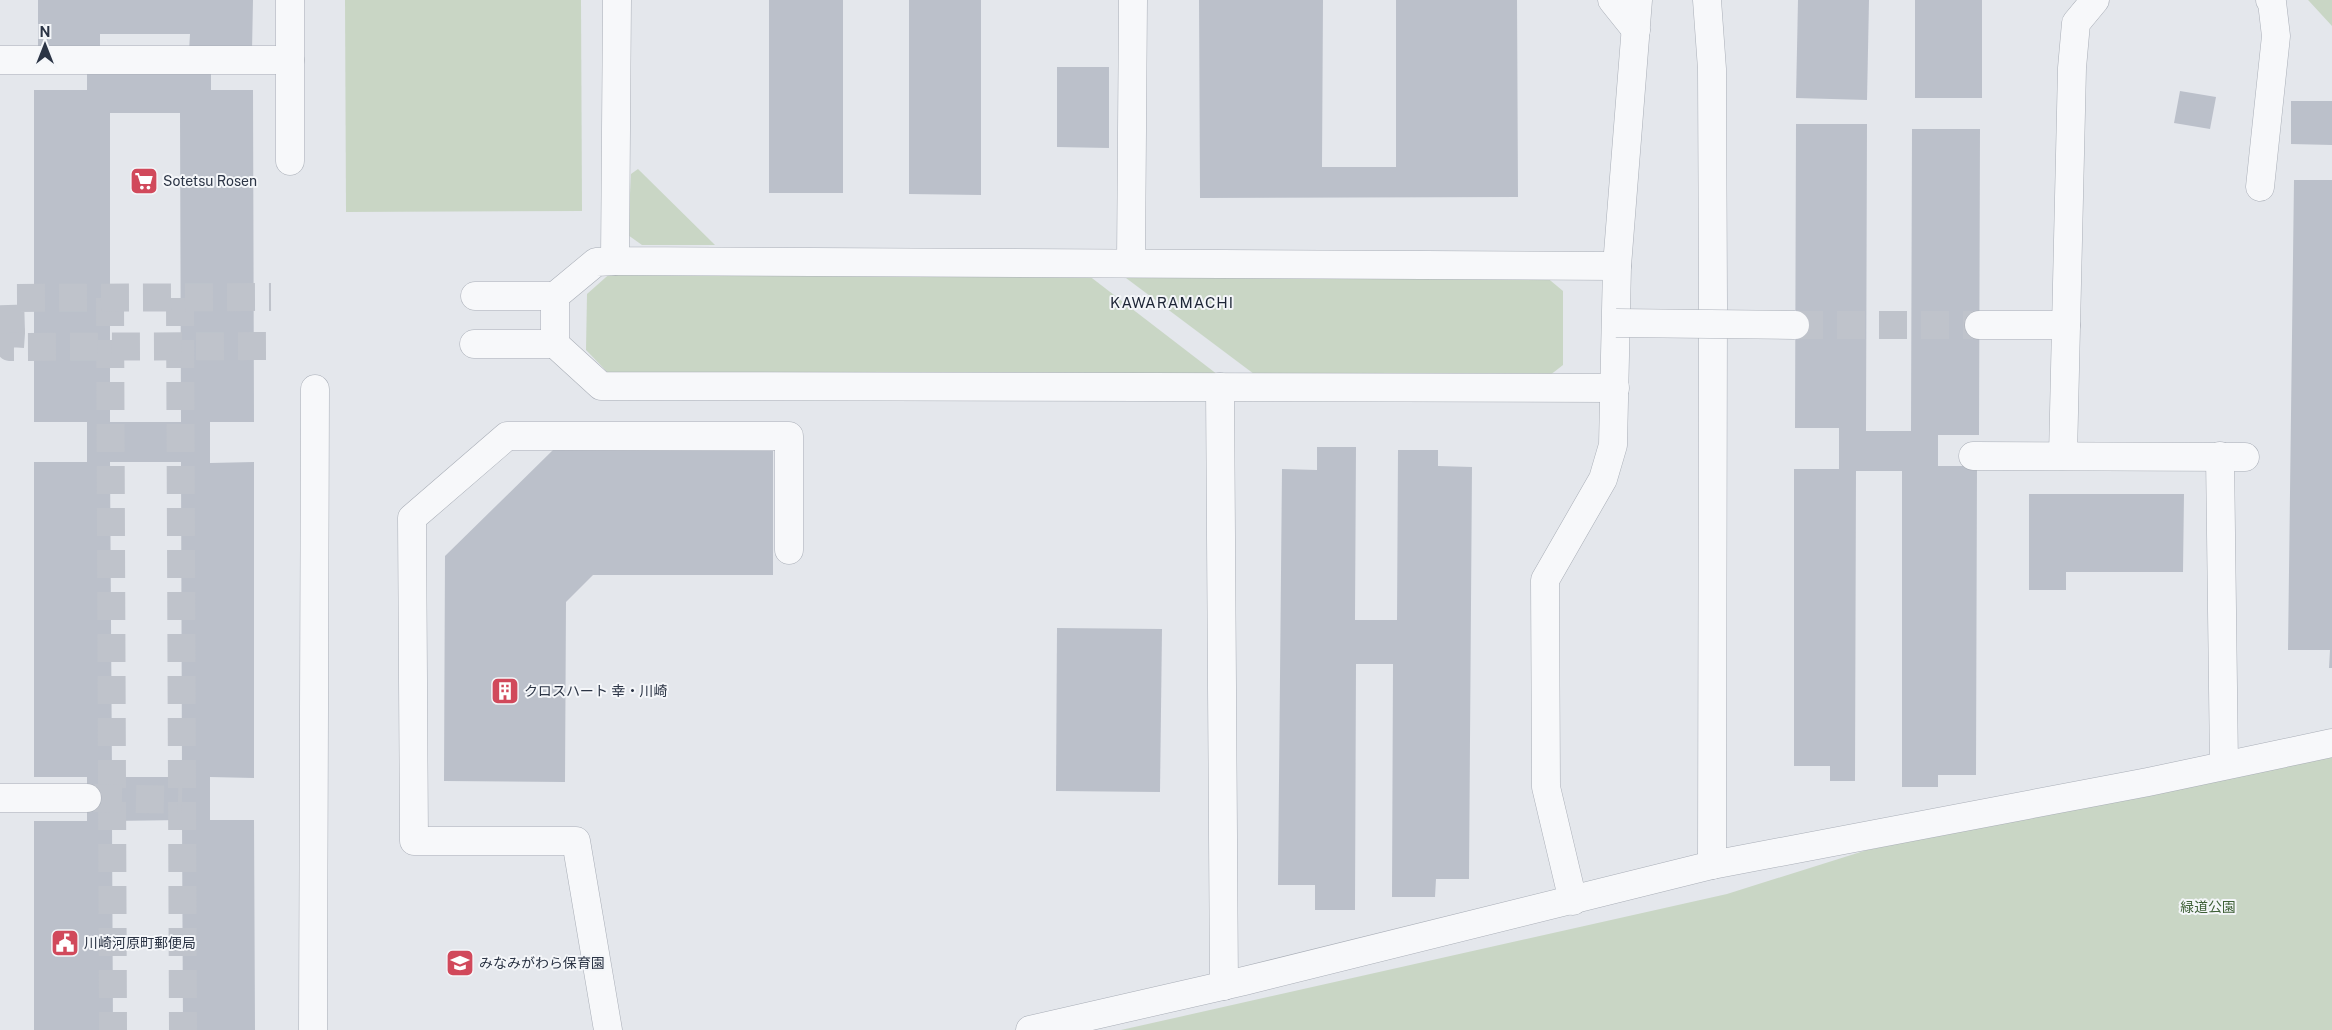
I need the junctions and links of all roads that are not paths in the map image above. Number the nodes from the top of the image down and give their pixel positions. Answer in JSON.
{"nodes":[{"id":1,"x":290,"y":0,"type":"edge"},
{"id":2,"x":616,"y":0,"type":"edge"},
{"id":3,"x":1133,"y":0,"type":"edge"},
{"id":4,"x":1612,"y":0,"type":"edge"},
{"id":5,"x":1638,"y":0,"type":"edge"},
{"id":6,"x":1707,"y":0,"type":"edge"},
{"id":7,"x":2095,"y":0,"type":"edge"},
{"id":8,"x":2270,"y":0,"type":"edge"},
{"id":9,"x":1636,"y":30,"type":"junction"},
{"id":10,"x":0,"y":60,"type":"edge"},
{"id":11,"x":290,"y":60,"type":"junction"},
{"id":12,"x":290,"y":161,"type":"dead end"},
{"id":13,"x":2260,"y":187,"type":"dead end"},
{"id":14,"x":615,"y":262,"type":"junction"},
{"id":15,"x":1131,"y":263,"type":"junction"},
{"id":16,"x":1617,"y":266,"type":"junction"},
{"id":17,"x":475,"y":296,"type":"dead end"},
{"id":18,"x":555,"y":296,"type":"junction"},
{"id":19,"x":1616,"y":323,"type":"junction"},
{"id":20,"x":1795,"y":325,"type":"tunnel mouth"},
{"id":21,"x":1979,"y":325,"type":"tunnel mouth"},
{"id":22,"x":2066,"y":325,"type":"junction"},
{"id":23,"x":474,"y":344,"type":"dead end"},
{"id":24,"x":555,"y":344,"type":"junction"},
{"id":25,"x":1220,"y":387,"type":"junction"},
{"id":26,"x":315,"y":388,"type":"dead end"},
{"id":27,"x":1615,"y":388,"type":"junction"},
{"id":28,"x":1973,"y":456,"type":"dead end"},
{"id":29,"x":2062,"y":456,"type":"junction"},
{"id":30,"x":789,"y":550,"type":"dead end"},
{"id":31,"x":2332,"y":743,"type":"edge"},
{"id":32,"x":2224,"y":765,"type":"junction"},
{"id":33,"x":0,"y":798,"type":"edge"},
{"id":34,"x":87,"y":798,"type":"tunnel mouth"},
{"id":35,"x":1712,"y":865,"type":"junction"},
{"id":36,"x":1573,"y":901,"type":"junction"},
{"id":37,"x":1224,"y":986,"type":"junction"},
{"id":38,"x":313,"y":1030,"type":"edge"},
{"id":39,"x":608,"y":1030,"type":"edge"},
{"id":40,"x":1030,"y":1030,"type":"edge"}],
"edges":[{"from":1,"to":11,"type":"street"},
{"from":2,"to":14,"type":"street"},
{"from":3,"to":15,"type":"street"},
{"from":4,"to":9,"type":"street"},
{"from":5,"to":9,"type":"street"},
{"from":6,"to":35,"type":"street"},
{"from":7,"to":22,"type":"street"},
{"from":8,"to":13,"type":"street"},
{"from":9,"to":16,"type":"street"},
{"from":10,"to":11,"type":"street"},
{"from":11,"to":12,"type":"street"},
{"from":14,"to":15,"type":"street"},
{"from":14,"to":18,"type":"street"},
{"from":15,"to":16,"type":"street"},
{"from":16,"to":19,"type":"street"},
{"from":17,"to":18,"type":"street"},
{"from":18,"to":24,"type":"street"},
{"from":19,"to":20,"type":"street","bridge":true},
{"from":19,"to":27,"type":"street"},
{"from":21,"to":22,"type":"street"},
{"from":22,"to":29,"type":"street"},
{"from":23,"to":24,"type":"street"},
{"from":24,"to":25,"type":"street"},
{"from":25,"to":27,"type":"street"},
{"from":25,"to":37,"type":"street"},
{"from":26,"to":38,"type":"street"},
{"from":27,"to":36,"type":"street"},
{"from":28,"to":29,"type":"street"},
{"from":29,"to":32,"type":"street"},
{"from":30,"to":39,"type":"street"},
{"from":31,"to":32,"type":"street"},
{"from":32,"to":35,"type":"street"},
{"from":33,"to":34,"type":"street"},
{"from":35,"to":36,"type":"street"},
{"from":36,"to":37,"type":"street"},
{"from":37,"to":40,"type":"street"}]}
